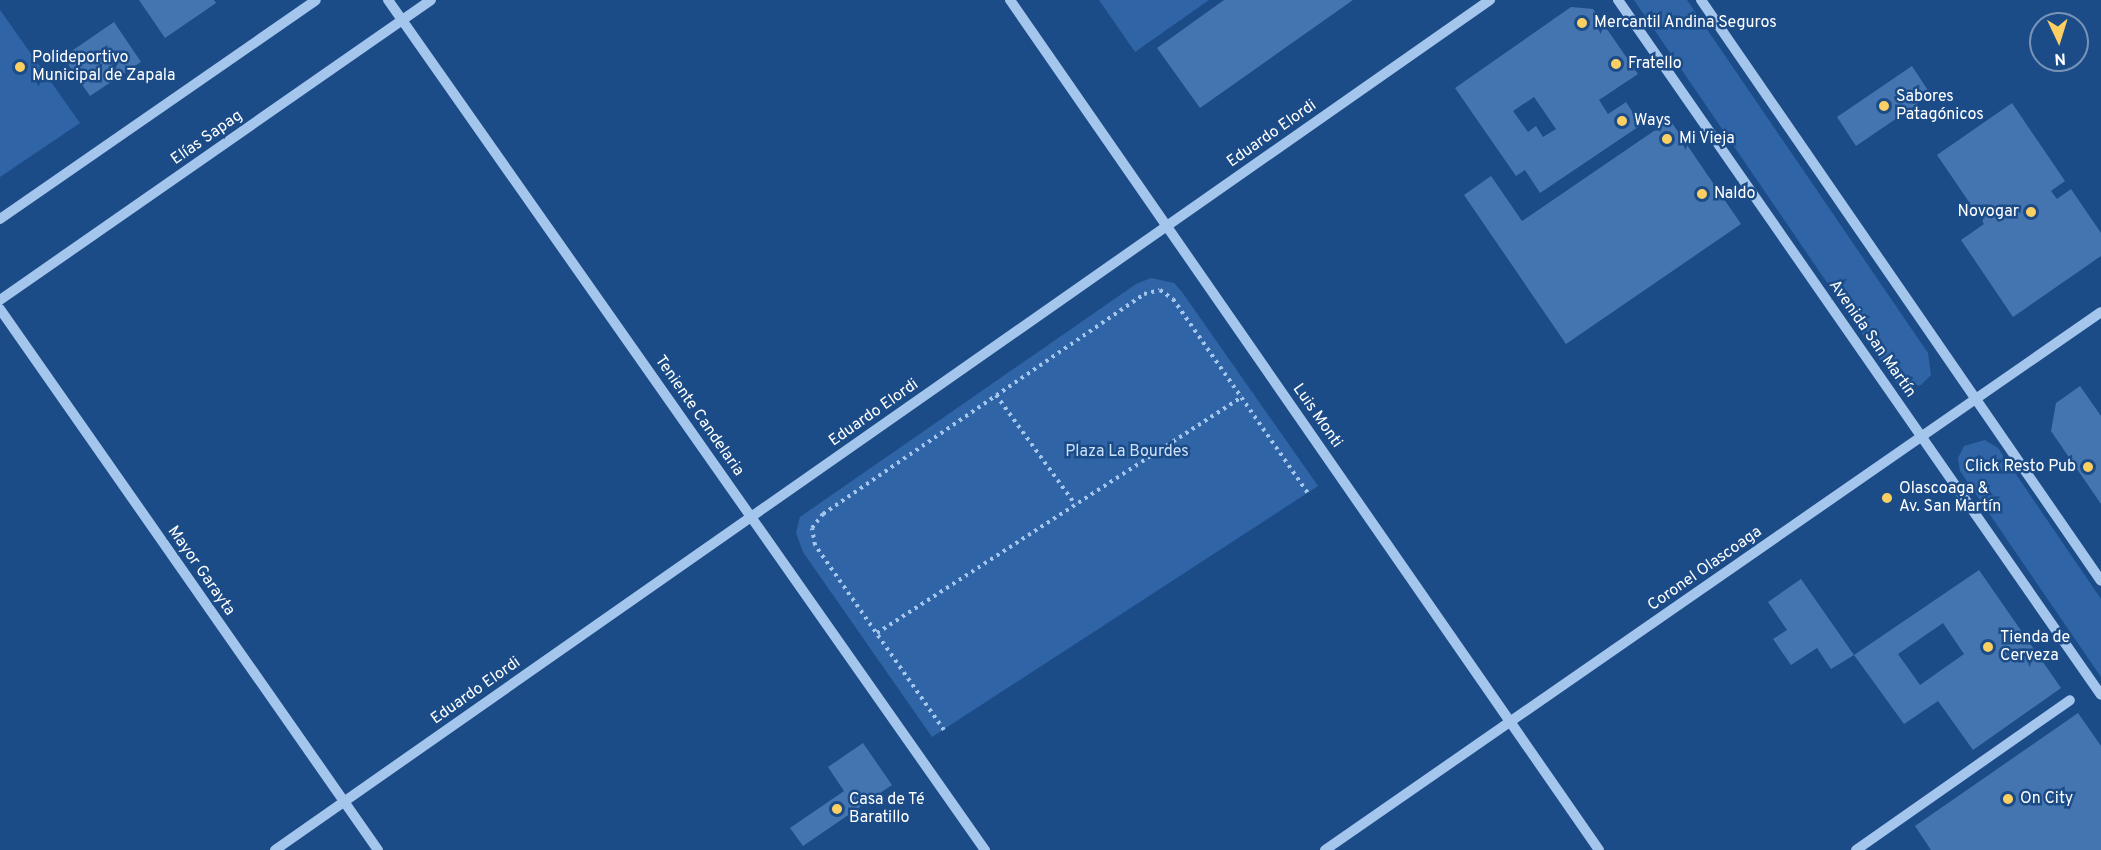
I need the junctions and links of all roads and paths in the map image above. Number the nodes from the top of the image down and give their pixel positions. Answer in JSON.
{"nodes":[{"id":1,"x":316,"y":0,"type":"edge"},
{"id":2,"x":388,"y":0,"type":"edge"},
{"id":3,"x":431,"y":0,"type":"edge"},
{"id":4,"x":1010,"y":0,"type":"edge"},
{"id":5,"x":1491,"y":0,"type":"edge"},
{"id":6,"x":1618,"y":0,"type":"edge"},
{"id":7,"x":1701,"y":0,"type":"edge"},
{"id":8,"x":402,"y":20,"type":"junction"},
{"id":9,"x":0,"y":219,"type":"edge"},
{"id":10,"x":1167,"y":226,"type":"junction"},
{"id":11,"x":0,"y":300,"type":"edge"},
{"id":12,"x":0,"y":309,"type":"edge"},
{"id":13,"x":2101,"y":312,"type":"edge"},
{"id":14,"x":996,"y":395,"type":"junction"},
{"id":15,"x":1242,"y":397,"type":"junction"},
{"id":16,"x":1976,"y":399,"type":"junction"},
{"id":17,"x":1921,"y":437,"type":"junction"},
{"id":18,"x":1308,"y":493,"type":"dead end"},
{"id":19,"x":1075,"y":504,"type":"junction"},
{"id":20,"x":751,"y":517,"type":"junction"},
{"id":21,"x":2101,"y":581,"type":"edge"},
{"id":22,"x":877,"y":633,"type":"junction"},
{"id":23,"x":2101,"y":696,"type":"edge"},
{"id":24,"x":2070,"y":700,"type":"dead end"},
{"id":25,"x":1510,"y":722,"type":"junction"},
{"id":26,"x":944,"y":730,"type":"dead end"},
{"id":27,"x":344,"y":801,"type":"junction"},
{"id":28,"x":275,"y":850,"type":"edge"},
{"id":29,"x":378,"y":850,"type":"edge"},
{"id":30,"x":985,"y":850,"type":"edge"},
{"id":31,"x":1325,"y":850,"type":"edge"},
{"id":32,"x":1599,"y":850,"type":"edge"},
{"id":33,"x":1856,"y":850,"type":"edge"}],
"edges":[{"from":1,"to":9,"type":"street"},
{"from":2,"to":8,"type":"street","name":"Teniente Candelaria"},
{"from":3,"to":8,"type":"street","name":"Elías Sapag"},
{"from":4,"to":10,"type":"street","name":"Luis Monti"},
{"from":5,"to":10,"type":"street","name":"Eduardo Elordi"},
{"from":6,"to":17,"type":"street","name":"Avenida San Martín"},
{"from":7,"to":16,"type":"street"},
{"from":8,"to":11,"type":"street","name":"Elías Sapag"},
{"from":8,"to":20,"type":"street","name":"Teniente Candelaria"},
{"from":10,"to":20,"type":"street","name":"Eduardo Elordi"},
{"from":10,"to":25,"type":"street","name":"Luis Monti"},
{"from":12,"to":27,"type":"street","name":"Mayor Garayta"},
{"from":13,"to":16,"type":"street","name":"Coronel Olascoaga"},
{"from":14,"to":15,"type":"path"},
{"from":14,"to":19,"type":"path"},
{"from":14,"to":22,"type":"path"},
{"from":15,"to":18,"type":"path"},
{"from":15,"to":19,"type":"path"},
{"from":16,"to":17,"type":"street","name":"Coronel Olascoaga"},
{"from":16,"to":21,"type":"street"},
{"from":17,"to":23,"type":"street","name":"Avenida San Martín"},
{"from":17,"to":25,"type":"street","name":"Coronel Olascoaga"},
{"from":19,"to":22,"type":"path"},
{"from":20,"to":27,"type":"street","name":"Eduardo Elordi"},
{"from":20,"to":30,"type":"street","name":"Teniente Candelaria"},
{"from":22,"to":26,"type":"path"},
{"from":24,"to":33,"type":"street"},
{"from":25,"to":31,"type":"street","name":"Coronel Olascoaga"},
{"from":25,"to":32,"type":"street","name":"Luis Monti"},
{"from":27,"to":28,"type":"street","name":"Eduardo Elordi"},
{"from":27,"to":29,"type":"street","name":"Mayor Garayta"}]}
